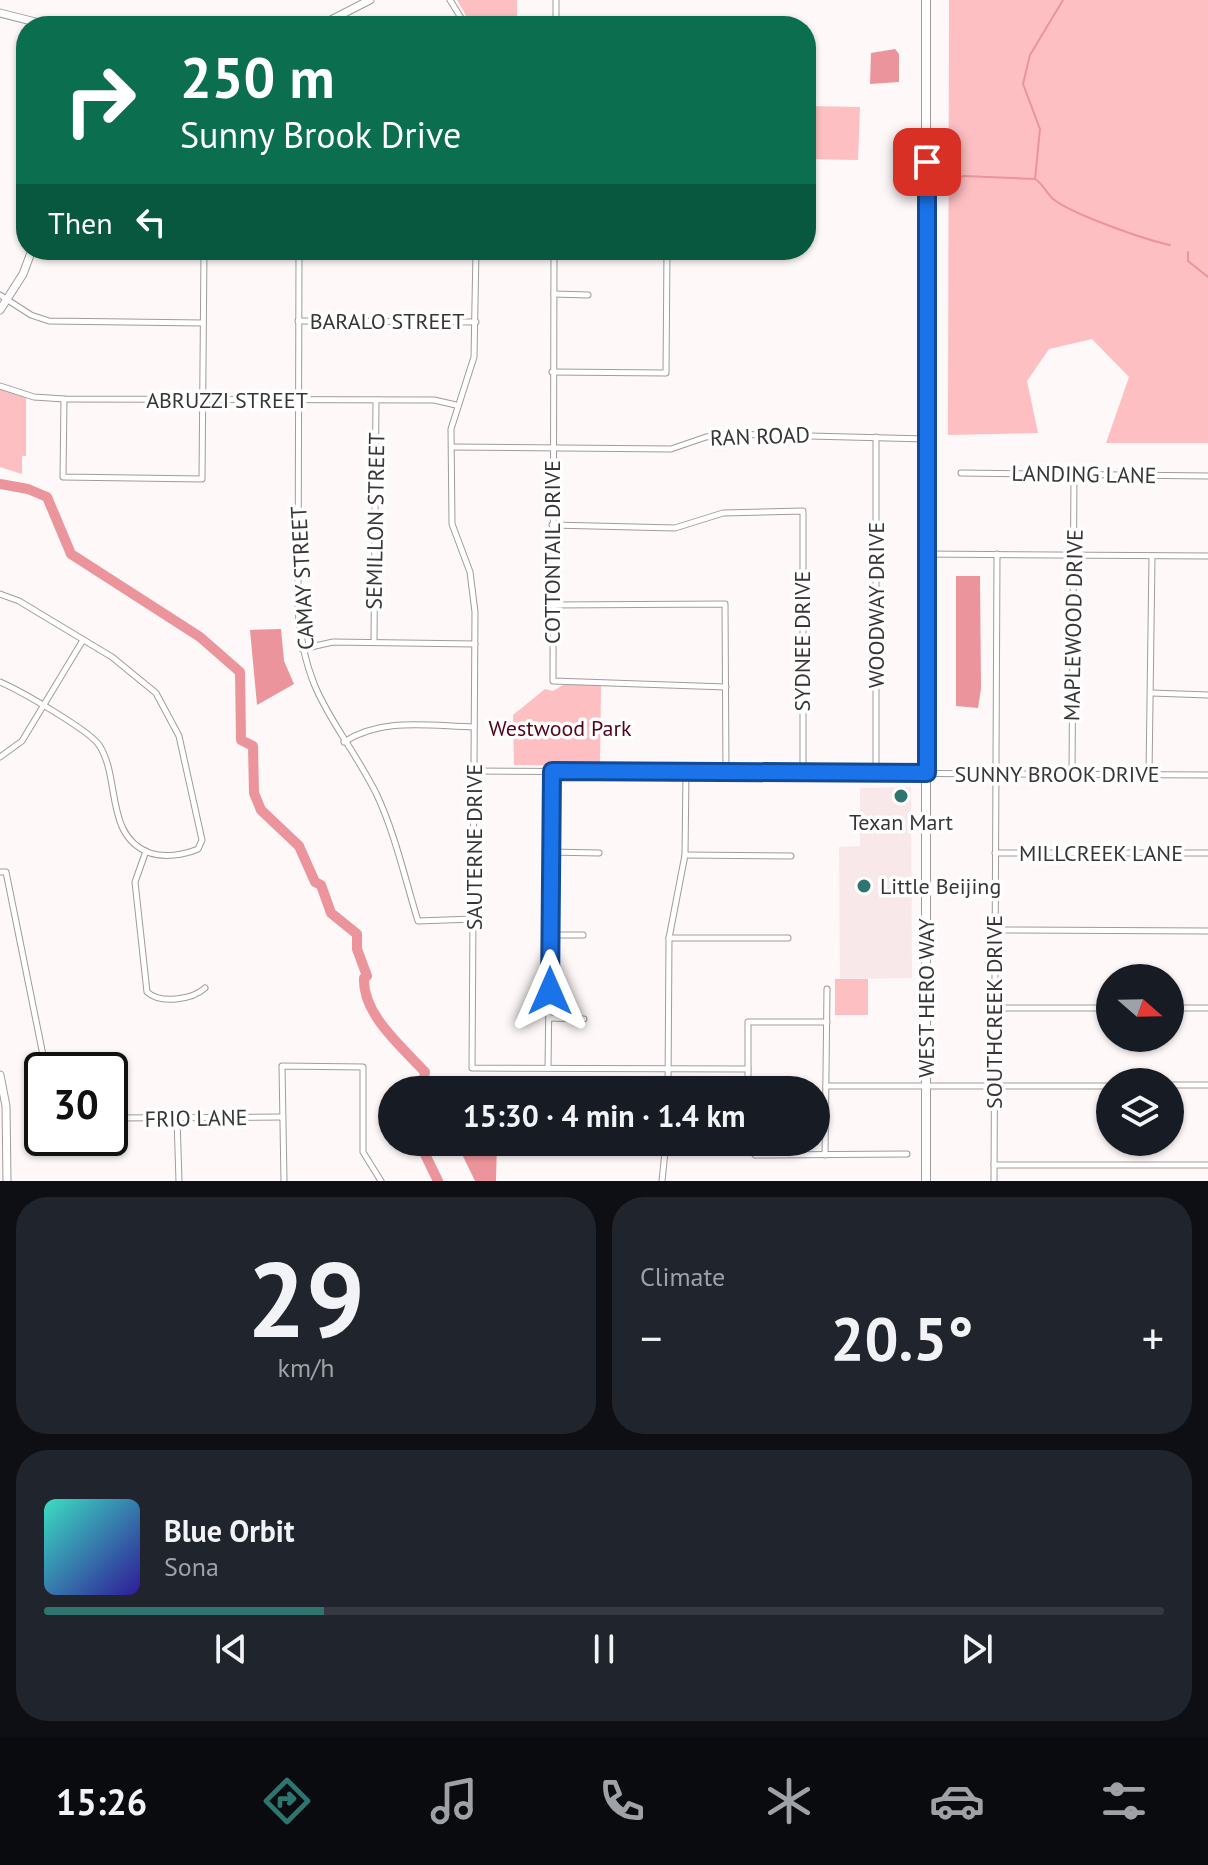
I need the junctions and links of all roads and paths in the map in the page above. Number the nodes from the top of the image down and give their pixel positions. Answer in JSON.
{"nodes":[{"id":1,"x":370,"y":0,"type":"edge"},
{"id":2,"x":926,"y":0,"type":"edge"},
{"id":3,"x":339,"y":16,"type":"edge"},
{"id":4,"x":26,"y":260,"type":"edge"},
{"id":5,"x":204,"y":260,"type":"edge"},
{"id":6,"x":299,"y":260,"type":"edge"},
{"id":7,"x":476,"y":260,"type":"edge"},
{"id":8,"x":554,"y":260,"type":"edge"},
{"id":9,"x":667,"y":260,"type":"edge"},
{"id":10,"x":554,"y":294,"type":"junction"},
{"id":11,"x":588,"y":295,"type":"dead end"},
{"id":12,"x":4,"y":298,"type":"edge"},
{"id":13,"x":0,"y":310,"type":"edge"},
{"id":14,"x":298,"y":321,"type":"junction"},
{"id":15,"x":476,"y":322,"type":"junction"},
{"id":16,"x":203,"y":323,"type":"junction"},
{"id":17,"x":552,"y":372,"type":"junction"},
{"id":18,"x":0,"y":386,"type":"edge"},
{"id":19,"x":64,"y":399,"type":"junction"},
{"id":20,"x":203,"y":400,"type":"junction"},
{"id":21,"x":298,"y":400,"type":"junction"},
{"id":22,"x":376,"y":400,"type":"junction"},
{"id":23,"x":456,"y":405,"type":"junction"},
{"id":24,"x":876,"y":437,"type":"junction"},
{"id":25,"x":926,"y":439,"type":"junction"},
{"id":26,"x":452,"y":447,"type":"junction"},
{"id":27,"x":552,"y":448,"type":"junction"},
{"id":28,"x":961,"y":473,"type":"dead end"},
{"id":29,"x":1074,"y":474,"type":"junction"},
{"id":30,"x":1208,"y":476,"type":"edge"},
{"id":31,"x":552,"y":525,"type":"junction"},
{"id":32,"x":926,"y":554,"type":"junction"},
{"id":33,"x":997,"y":554,"type":"junction"},
{"id":34,"x":1074,"y":554,"type":"junction"},
{"id":35,"x":1152,"y":556,"type":"junction"},
{"id":36,"x":1208,"y":556,"type":"edge"},
{"id":37,"x":0,"y":594,"type":"edge"},
{"id":38,"x":552,"y":605,"type":"junction"},
{"id":39,"x":83,"y":640,"type":"junction"},
{"id":40,"x":374,"y":642,"type":"junction"},
{"id":41,"x":475,"y":644,"type":"junction"},
{"id":42,"x":302,"y":649,"type":"junction"},
{"id":43,"x":0,"y":682,"type":"edge"},
{"id":44,"x":726,"y":687,"type":"junction"},
{"id":45,"x":1152,"y":693,"type":"junction"},
{"id":46,"x":1208,"y":695,"type":"edge"},
{"id":47,"x":42,"y":707,"type":"junction"},
{"id":48,"x":474,"y":727,"type":"junction"},
{"id":49,"x":343,"y":743,"type":"junction"},
{"id":50,"x":0,"y":757,"type":"edge"},
{"id":51,"x":474,"y":771,"type":"junction"},
{"id":52,"x":552,"y":771,"type":"junction"},
{"id":53,"x":686,"y":772,"type":"junction"},
{"id":54,"x":726,"y":772,"type":"junction"},
{"id":55,"x":803,"y":772,"type":"junction"},
{"id":56,"x":876,"y":773,"type":"junction"},
{"id":57,"x":927,"y":773,"type":"junction"},
{"id":58,"x":995,"y":775,"type":"junction"},
{"id":59,"x":1072,"y":775,"type":"junction"},
{"id":60,"x":1149,"y":775,"type":"junction"},
{"id":61,"x":1208,"y":775,"type":"edge"},
{"id":62,"x":146,"y":851,"type":"junction"},
{"id":63,"x":549,"y":852,"type":"junction"},
{"id":64,"x":599,"y":853,"type":"dead end"},
{"id":65,"x":995,"y":853,"type":"junction"},
{"id":66,"x":1208,"y":853,"type":"edge"},
{"id":67,"x":685,"y":855,"type":"junction"},
{"id":68,"x":791,"y":856,"type":"dead end"},
{"id":69,"x":0,"y":872,"type":"edge"},
{"id":70,"x":473,"y":919,"type":"junction"},
{"id":71,"x":994,"y":930,"type":"junction"},
{"id":72,"x":1208,"y":931,"type":"edge"},
{"id":73,"x":550,"y":935,"type":"junction"},
{"id":74,"x":583,"y":935,"type":"dead end"},
{"id":75,"x":669,"y":938,"type":"junction"},
{"id":76,"x":788,"y":938,"type":"dead end"},
{"id":77,"x":205,"y":988,"type":"dead end"},
{"id":78,"x":827,"y":989,"type":"dead end"},
{"id":79,"x":994,"y":1008,"type":"junction"},
{"id":80,"x":1096,"y":1008,"type":"edge"},
{"id":81,"x":1184,"y":1008,"type":"edge"},
{"id":82,"x":1208,"y":1008,"type":"edge"},
{"id":83,"x":550,"y":1018,"type":"junction"},
{"id":84,"x":584,"y":1019,"type":"dead end"},
{"id":85,"x":827,"y":1022,"type":"junction"},
{"id":86,"x":42,"y":1052,"type":"edge"},
{"id":87,"x":548,"y":1068,"type":"junction"},
{"id":88,"x":668,"y":1069,"type":"junction"},
{"id":89,"x":748,"y":1069,"type":"junction"},
{"id":90,"x":0,"y":1075,"type":"edge"},
{"id":91,"x":668,"y":1076,"type":"edge"},
{"id":92,"x":748,"y":1076,"type":"edge"},
{"id":93,"x":826,"y":1076,"type":"edge"},
{"id":94,"x":927,"y":1084,"type":"junction"},
{"id":95,"x":1184,"y":1085,"type":"edge"},
{"id":96,"x":1208,"y":1085,"type":"edge"},
{"id":97,"x":830,"y":1086,"type":"edge"},
{"id":98,"x":993,"y":1086,"type":"junction"},
{"id":99,"x":1096,"y":1086,"type":"edge"},
{"id":100,"x":282,"y":1117,"type":"junction"},
{"id":101,"x":128,"y":1118,"type":"edge"},
{"id":102,"x":177,"y":1119,"type":"junction"},
{"id":103,"x":3,"y":1131,"type":"edge"},
{"id":104,"x":907,"y":1154,"type":"dead end"},
{"id":105,"x":830,"y":1155,"type":"edge"},
{"id":106,"x":665,"y":1156,"type":"edge"},
{"id":107,"x":994,"y":1165,"type":"junction"},
{"id":108,"x":1208,"y":1165,"type":"edge"},
{"id":109,"x":7,"y":1181,"type":"edge"},
{"id":110,"x":179,"y":1181,"type":"edge"},
{"id":111,"x":284,"y":1181,"type":"edge"},
{"id":112,"x":381,"y":1181,"type":"edge"},
{"id":113,"x":662,"y":1181,"type":"edge"},
{"id":114,"x":926,"y":1181,"type":"edge"},
{"id":115,"x":994,"y":1181,"type":"edge"}],
"edges":[{"from":1,"to":3,"type":"street"},
{"from":2,"to":25,"type":"main road","name":"WEST HERO WAY"},
{"from":4,"to":12,"type":"street"},
{"from":5,"to":16,"type":"street"},
{"from":6,"to":14,"type":"street","name":"CAMAY STREET"},
{"from":7,"to":15,"type":"street","name":"SAUTERNE DRIVE"},
{"from":8,"to":10,"type":"street","name":"COTTONTAIL DRIVE"},
{"from":9,"to":17,"type":"street"},
{"from":10,"to":11,"type":"street"},
{"from":10,"to":17,"type":"street","name":"COTTONTAIL DRIVE"},
{"from":12,"to":13,"type":"street"},
{"from":12,"to":16,"type":"street"},
{"from":14,"to":15,"type":"street","name":"BARALO STREET"},
{"from":14,"to":21,"type":"street","name":"CAMAY STREET"},
{"from":15,"to":23,"type":"street","name":"SAUTERNE DRIVE"},
{"from":16,"to":20,"type":"street"},
{"from":17,"to":27,"type":"street","name":"COTTONTAIL DRIVE"},
{"from":18,"to":19,"type":"street","name":"ABRUZZI STREET"},
{"from":19,"to":20,"type":"street","name":"ABRUZZI STREET"},
{"from":19,"to":20,"type":"street"},
{"from":20,"to":21,"type":"street","name":"ABRUZZI STREET"},
{"from":21,"to":22,"type":"street","name":"ABRUZZI STREET"},
{"from":21,"to":42,"type":"street","name":"CAMAY STREET"},
{"from":22,"to":23,"type":"street","name":"ABRUZZI STREET"},
{"from":22,"to":40,"type":"street","name":"SEMILLON STREET"},
{"from":23,"to":26,"type":"street","name":"SAUTERNE DRIVE"},
{"from":24,"to":25,"type":"street","name":"RAN ROAD"},
{"from":24,"to":27,"type":"street","name":"RAN ROAD"},
{"from":24,"to":56,"type":"street","name":"WOODWAY DRIVE"},
{"from":25,"to":32,"type":"main road","name":"WEST HERO WAY"},
{"from":26,"to":27,"type":"street","name":"RAN ROAD"},
{"from":26,"to":41,"type":"street","name":"SAUTERNE DRIVE"},
{"from":27,"to":31,"type":"street","name":"COTTONTAIL DRIVE"},
{"from":28,"to":29,"type":"street","name":"LANDING LANE"},
{"from":29,"to":30,"type":"street","name":"LANDING LANE"},
{"from":29,"to":34,"type":"street","name":"MAPLEWOOD DRIVE"},
{"from":31,"to":38,"type":"street","name":"COTTONTAIL DRIVE"},
{"from":31,"to":55,"type":"street","name":"SYDNEE DRIVE"},
{"from":32,"to":33,"type":"street"},
{"from":32,"to":57,"type":"main road","name":"WEST HERO WAY"},
{"from":33,"to":34,"type":"street"},
{"from":33,"to":58,"type":"street","name":"SOUTHCREEK DRIVE"},
{"from":34,"to":35,"type":"street"},
{"from":34,"to":59,"type":"street","name":"MAPLEWOOD DRIVE"},
{"from":35,"to":36,"type":"street"},
{"from":35,"to":45,"type":"street"},
{"from":37,"to":39,"type":"street"},
{"from":38,"to":44,"type":"street","name":"COTTONTAIL DRIVE"},
{"from":38,"to":44,"type":"street"},
{"from":39,"to":47,"type":"street"},
{"from":39,"to":62,"type":"street"},
{"from":40,"to":41,"type":"street"},
{"from":40,"to":42,"type":"street"},
{"from":41,"to":48,"type":"street","name":"SAUTERNE DRIVE"},
{"from":42,"to":49,"type":"street","name":"CAMAY STREET"},
{"from":43,"to":47,"type":"street"},
{"from":44,"to":54,"type":"street"},
{"from":45,"to":46,"type":"street"},
{"from":45,"to":60,"type":"street"},
{"from":47,"to":50,"type":"street"},
{"from":47,"to":62,"type":"street"},
{"from":48,"to":49,"type":"street"},
{"from":48,"to":51,"type":"street","name":"SAUTERNE DRIVE"},
{"from":49,"to":70,"type":"street","name":"CAMAY STREET"},
{"from":51,"to":52,"type":"street","name":"SUNNY BROOK DRIVE"},
{"from":51,"to":70,"type":"street","name":"SAUTERNE DRIVE"},
{"from":52,"to":53,"type":"street","name":"SUNNY BROOK DRIVE"},
{"from":52,"to":63,"type":"street"},
{"from":53,"to":54,"type":"street","name":"SUNNY BROOK DRIVE"},
{"from":53,"to":67,"type":"street"},
{"from":54,"to":55,"type":"street","name":"SUNNY BROOK DRIVE"},
{"from":55,"to":56,"type":"street","name":"SUNNY BROOK DRIVE"},
{"from":56,"to":57,"type":"street","name":"SUNNY BROOK DRIVE"},
{"from":57,"to":58,"type":"street","name":"SUNNY BROOK DRIVE"},
{"from":57,"to":94,"type":"main road","name":"WEST HERO WAY"},
{"from":58,"to":59,"type":"street","name":"SUNNY BROOK DRIVE"},
{"from":58,"to":65,"type":"street","name":"SOUTHCREEK DRIVE"},
{"from":59,"to":60,"type":"street","name":"SUNNY BROOK DRIVE"},
{"from":60,"to":61,"type":"street","name":"SUNNY BROOK DRIVE"},
{"from":62,"to":77,"type":"street"},
{"from":63,"to":64,"type":"street"},
{"from":63,"to":73,"type":"street"},
{"from":65,"to":66,"type":"street","name":"MILLCREEK LANE"},
{"from":65,"to":71,"type":"street","name":"SOUTHCREEK DRIVE"},
{"from":67,"to":68,"type":"street"},
{"from":67,"to":75,"type":"street"},
{"from":69,"to":86,"type":"street"},
{"from":70,"to":87,"type":"street","name":"SAUTERNE DRIVE"},
{"from":71,"to":72,"type":"street"},
{"from":71,"to":79,"type":"street","name":"SOUTHCREEK DRIVE"},
{"from":73,"to":74,"type":"street"},
{"from":73,"to":83,"type":"street"},
{"from":75,"to":76,"type":"street"},
{"from":75,"to":88,"type":"street"},
{"from":78,"to":85,"type":"street"},
{"from":79,"to":80,"type":"street"},
{"from":79,"to":98,"type":"street","name":"SOUTHCREEK DRIVE"},
{"from":81,"to":82,"type":"street"},
{"from":83,"to":84,"type":"street"},
{"from":83,"to":87,"type":"street"},
{"from":85,"to":89,"type":"street"},
{"from":85,"to":93,"type":"street"},
{"from":87,"to":88,"type":"street"},
{"from":88,"to":89,"type":"street"},
{"from":88,"to":91,"type":"street"},
{"from":89,"to":92,"type":"street"},
{"from":90,"to":103,"type":"street"},
{"from":94,"to":97,"type":"street"},
{"from":94,"to":98,"type":"street"},
{"from":94,"to":114,"type":"main road","name":"WEST HERO WAY"},
{"from":95,"to":96,"type":"street"},
{"from":98,"to":99,"type":"street"},
{"from":98,"to":107,"type":"street","name":"SOUTHCREEK DRIVE"},
{"from":100,"to":102,"type":"street","name":"FRIO LANE"},
{"from":100,"to":111,"type":"street"},
{"from":100,"to":112,"type":"street"},
{"from":101,"to":102,"type":"street","name":"FRIO LANE"},
{"from":102,"to":110,"type":"street"},
{"from":103,"to":109,"type":"street"},
{"from":104,"to":105,"type":"street"},
{"from":106,"to":113,"type":"street"},
{"from":107,"to":108,"type":"street"},
{"from":107,"to":115,"type":"street","name":"SOUTHCREEK DRIVE"}]}
